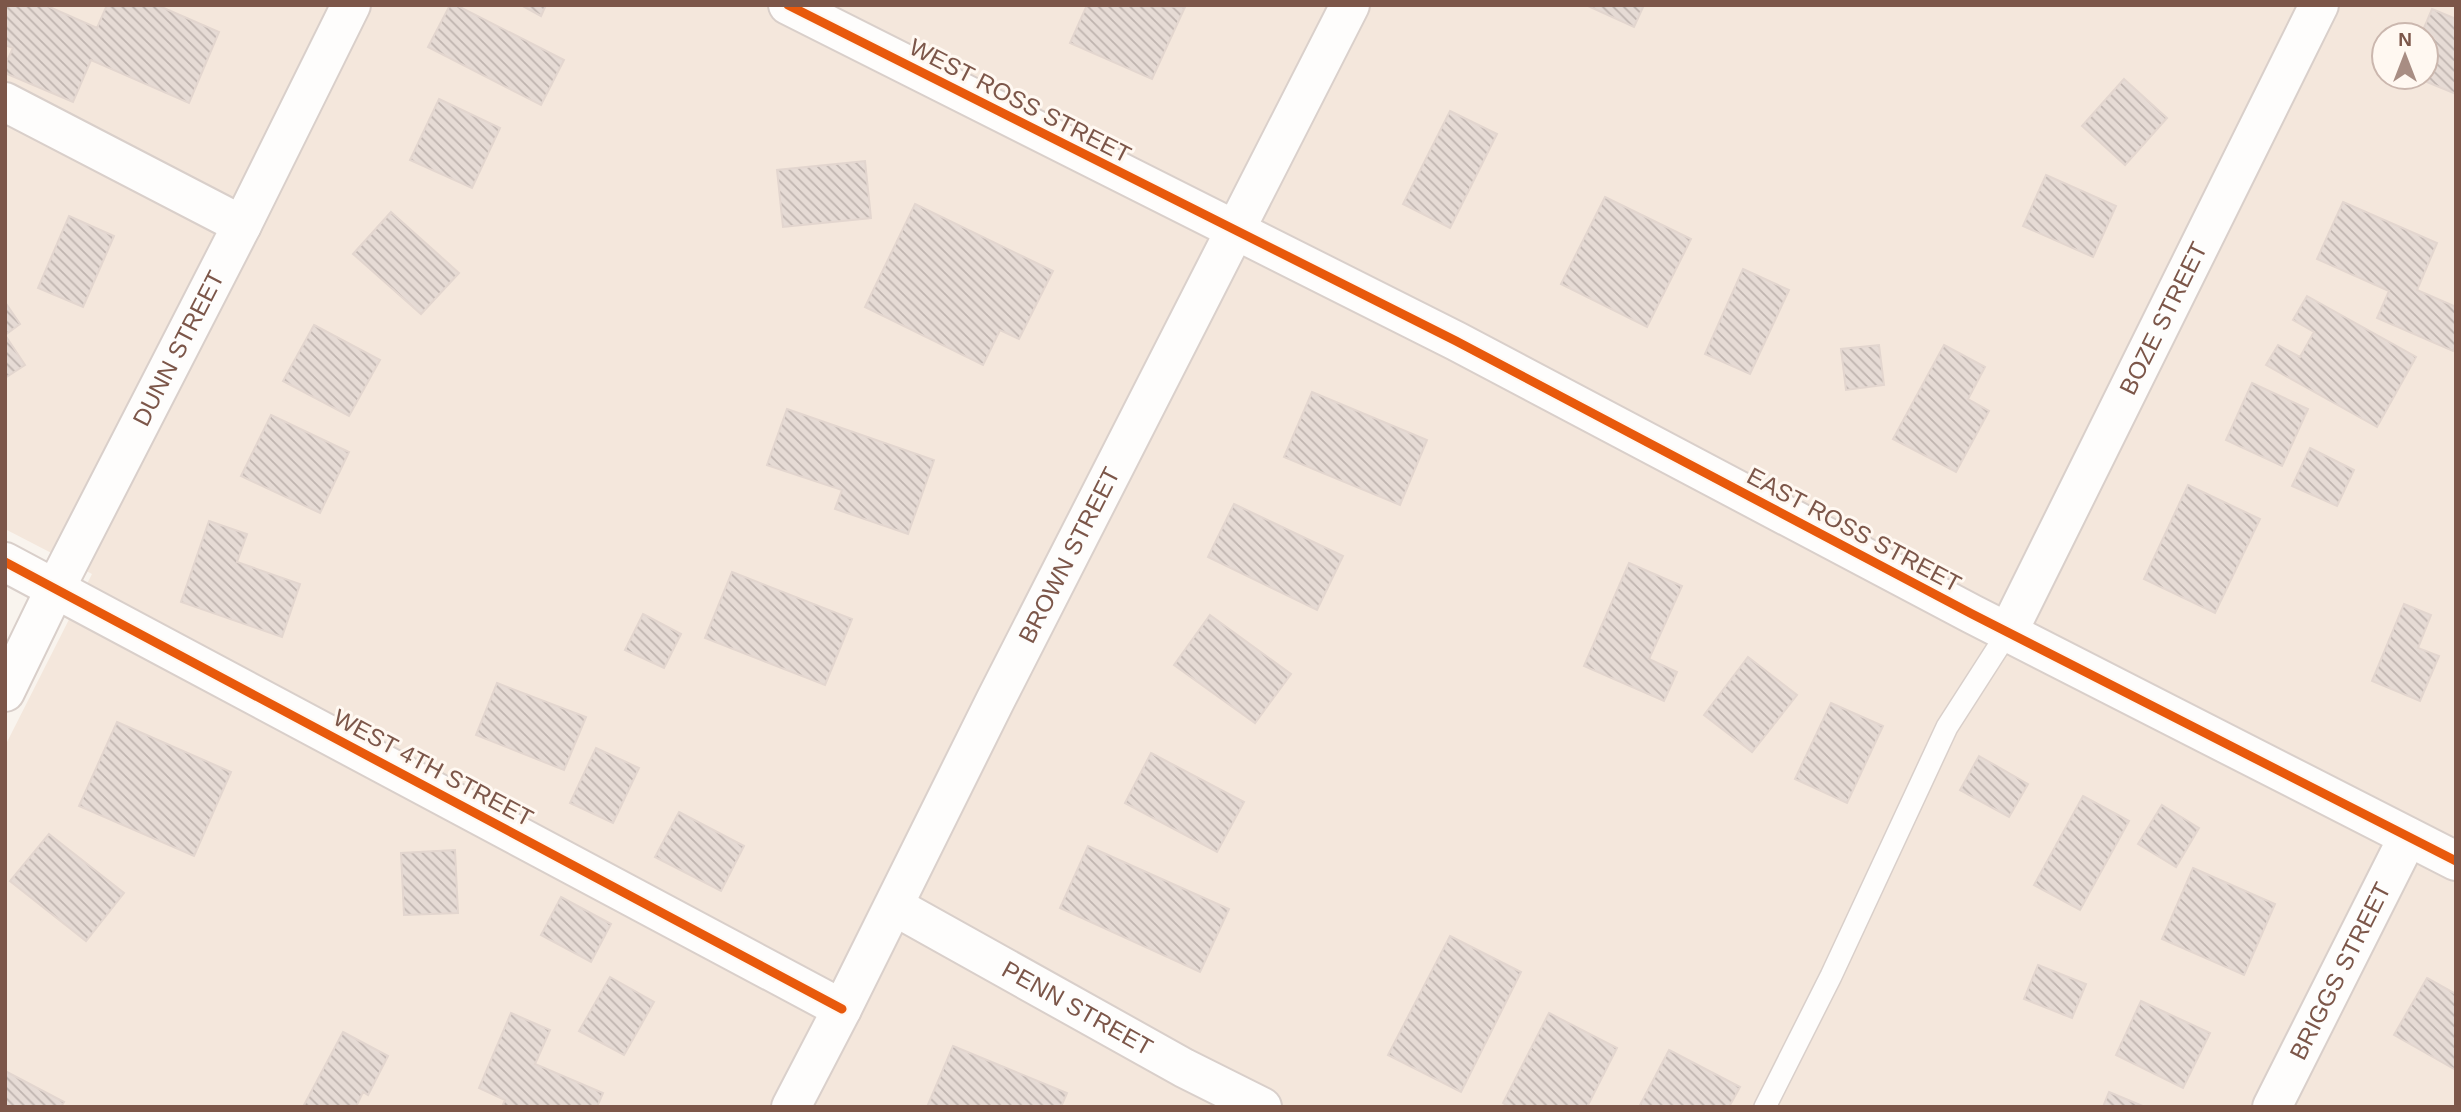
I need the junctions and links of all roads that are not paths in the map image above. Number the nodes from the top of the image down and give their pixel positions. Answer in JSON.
{"nodes":[{"id":1,"x":351,"y":5,"type":"edge"},
{"id":2,"x":1350,"y":5,"type":"edge"},
{"id":3,"x":2319,"y":5,"type":"edge"},
{"id":4,"x":804,"y":9,"type":"edge"},
{"id":5,"x":5,"y":103,"type":"edge"},
{"id":6,"x":242,"y":225,"type":"junction"},
{"id":7,"x":1235,"y":230,"type":"junction"},
{"id":8,"x":5,"y":562,"type":"edge"},
{"id":9,"x":55,"y":589,"type":"junction"},
{"id":10,"x":2008,"y":632,"type":"junction"},
{"id":11,"x":5,"y":692,"type":"edge"},
{"id":12,"x":2408,"y":837,"type":"junction"},
{"id":13,"x":2456,"y":861,"type":"edge"},
{"id":14,"x":894,"y":906,"type":"junction"},
{"id":15,"x":842,"y":1009,"type":"junction"},
{"id":16,"x":791,"y":1107,"type":"edge"},
{"id":17,"x":1262,"y":1107,"type":"edge"},
{"id":18,"x":1765,"y":1107,"type":"edge"},
{"id":19,"x":2272,"y":1107,"type":"edge"}],
"edges":[{"from":1,"to":6,"type":"street","name":"DUNN STREET"},
{"from":2,"to":7,"type":"street","name":"BROWN STREET"},
{"from":3,"to":10,"type":"street","name":"BOZE STREET"},
{"from":4,"to":7,"type":"street","name":"WEST ROSS STREET"},
{"from":5,"to":6,"type":"street"},
{"from":6,"to":9,"type":"street","name":"DUNN STREET"},
{"from":7,"to":10,"type":"street","name":"EAST ROSS STREET"},
{"from":7,"to":14,"type":"street","name":"BROWN STREET"},
{"from":8,"to":9,"type":"street","name":"WEST 4TH STREET"},
{"from":9,"to":11,"type":"street","name":"DUNN STREET"},
{"from":9,"to":15,"type":"street","name":"WEST 4TH STREET"},
{"from":10,"to":12,"type":"street","name":"EAST ROSS STREET"},
{"from":10,"to":18,"type":"lane"},
{"from":12,"to":13,"type":"street","name":"EAST ROSS STREET"},
{"from":12,"to":19,"type":"street","name":"BRIGGS STREET"},
{"from":14,"to":15,"type":"street","name":"BROWN STREET"},
{"from":14,"to":17,"type":"street","name":"PENN STREET"},
{"from":15,"to":16,"type":"street","name":"BROWN STREET"}]}
